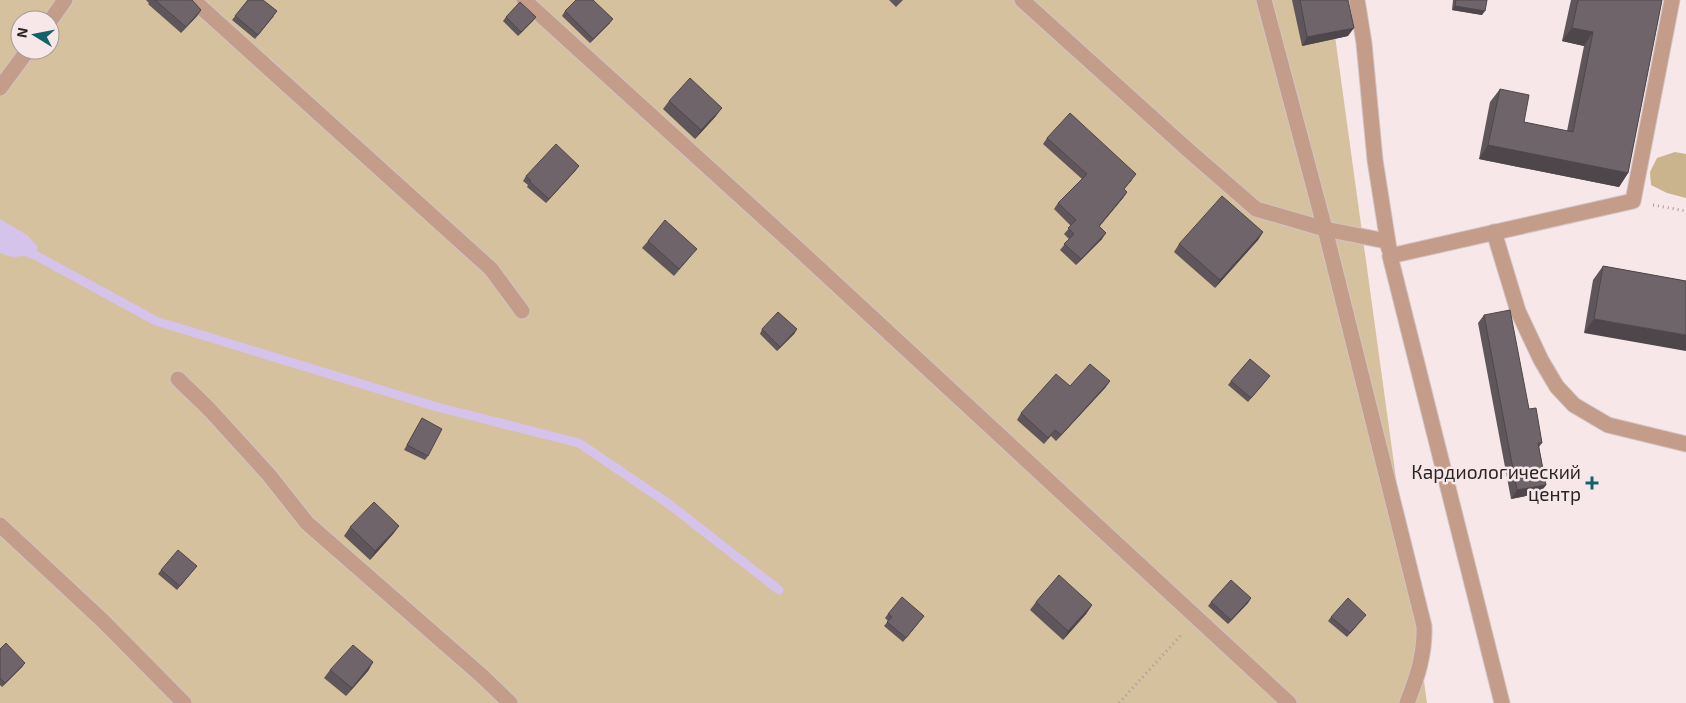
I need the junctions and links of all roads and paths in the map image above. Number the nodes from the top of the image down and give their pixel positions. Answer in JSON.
{"nodes":[{"id":1,"x":193,"y":0,"type":"edge"},
{"id":2,"x":524,"y":0,"type":"edge"},
{"id":3,"x":1022,"y":0,"type":"edge"},
{"id":4,"x":1264,"y":0,"type":"edge"},
{"id":5,"x":1357,"y":0,"type":"edge"},
{"id":6,"x":1672,"y":0,"type":"edge"},
{"id":7,"x":21,"y":60,"type":"edge"},
{"id":8,"x":0,"y":88,"type":"edge"},
{"id":9,"x":1633,"y":201,"type":"junction"},
{"id":10,"x":1686,"y":211,"type":"edge"},
{"id":11,"x":1325,"y":228,"type":"junction"},
{"id":12,"x":1494,"y":232,"type":"junction"},
{"id":13,"x":1388,"y":248,"type":"junction"},
{"id":14,"x":522,"y":311,"type":"dead end"},
{"id":15,"x":178,"y":379,"type":"dead end"},
{"id":16,"x":1686,"y":444,"type":"edge"},
{"id":17,"x":0,"y":525,"type":"edge"},
{"id":18,"x":1197,"y":618,"type":"junction"},
{"id":19,"x":184,"y":703,"type":"edge"},
{"id":20,"x":510,"y":703,"type":"edge"},
{"id":21,"x":1119,"y":703,"type":"edge"},
{"id":22,"x":1289,"y":703,"type":"edge"},
{"id":23,"x":1407,"y":703,"type":"edge"},
{"id":24,"x":1502,"y":703,"type":"edge"}],
"edges":[{"from":1,"to":14,"type":"lane"},
{"from":2,"to":18,"type":"lane"},
{"from":3,"to":11,"type":"lane"},
{"from":4,"to":11,"type":"lane"},
{"from":5,"to":13,"type":"lane"},
{"from":6,"to":9,"type":"lane"},
{"from":7,"to":8,"type":"lane"},
{"from":9,"to":10,"type":"path"},
{"from":9,"to":12,"type":"lane"},
{"from":11,"to":13,"type":"lane"},
{"from":11,"to":23,"type":"lane"},
{"from":12,"to":13,"type":"lane"},
{"from":12,"to":16,"type":"lane"},
{"from":13,"to":24,"type":"lane"},
{"from":15,"to":20,"type":"lane"},
{"from":17,"to":19,"type":"lane"},
{"from":18,"to":21,"type":"path"},
{"from":18,"to":22,"type":"lane"}]}
